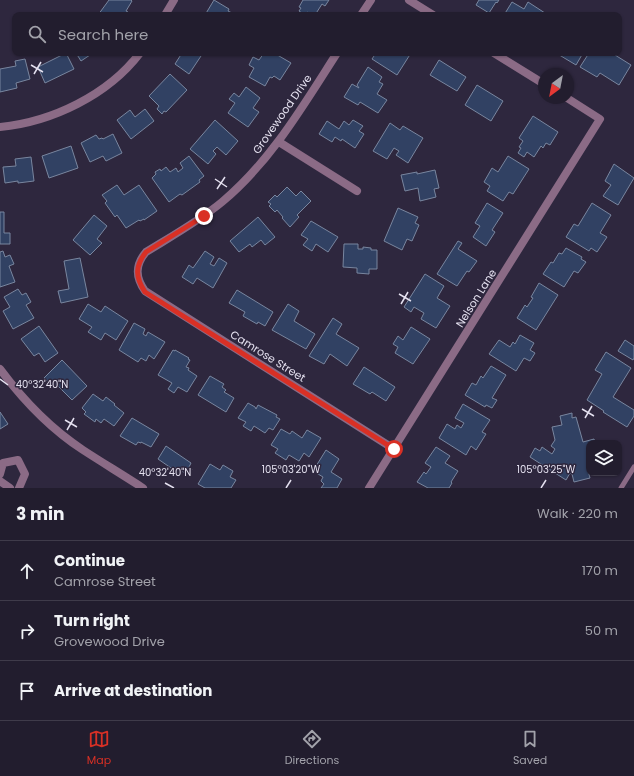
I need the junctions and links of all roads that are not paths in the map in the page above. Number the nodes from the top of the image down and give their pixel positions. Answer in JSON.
{"nodes":[{"id":1,"x":174,"y":0,"type":"edge"},
{"id":2,"x":371,"y":0,"type":"edge"},
{"id":3,"x":409,"y":0,"type":"edge"},
{"id":4,"x":168,"y":12,"type":"edge"},
{"id":5,"x":363,"y":12,"type":"edge"},
{"id":6,"x":428,"y":12,"type":"edge"},
{"id":7,"x":137,"y":56,"type":"edge"},
{"id":8,"x":335,"y":56,"type":"edge"},
{"id":9,"x":499,"y":56,"type":"edge"},
{"id":10,"x":538,"y":80,"type":"edge"},
{"id":11,"x":574,"y":102,"type":"edge"},
{"id":12,"x":0,"y":127,"type":"edge"},
{"id":13,"x":279,"y":142,"type":"junction"},
{"id":14,"x":357,"y":191,"type":"dead end"},
{"id":15,"x":137,"y":276,"type":"joint"},
{"id":16,"x":0,"y":369,"type":"edge"},
{"id":17,"x":394,"y":449,"type":"junction"},
{"id":18,"x":634,"y":467,"type":"edge"},
{"id":19,"x":0,"y":474,"type":"edge"},
{"id":20,"x":0,"y":481,"type":"edge"},
{"id":21,"x":10,"y":488,"type":"edge"},
{"id":22,"x":19,"y":488,"type":"edge"},
{"id":23,"x":143,"y":488,"type":"edge"},
{"id":24,"x":370,"y":488,"type":"edge"},
{"id":25,"x":621,"y":488,"type":"edge"}],
"edges":[{"from":1,"to":4,"type":"street"},
{"from":2,"to":5,"type":"street"},
{"from":3,"to":6,"type":"street"},
{"from":7,"to":12,"type":"street"},
{"from":8,"to":13,"type":"street","name":"Grovewood Drive"},
{"from":9,"to":10,"type":"street"},
{"from":11,"to":17,"type":"street","name":"Nelson Lane"},
{"from":13,"to":14,"type":"street"},
{"from":13,"to":15,"type":"street","name":"Grovewood Drive"},
{"from":15,"to":17,"type":"street","name":"Camrose Street"},
{"from":16,"to":23,"type":"street"},
{"from":17,"to":24,"type":"street","name":"Nelson Lane"},
{"from":18,"to":25,"type":"lane"},
{"from":19,"to":22,"type":"street"},
{"from":20,"to":21,"type":"street"}]}
